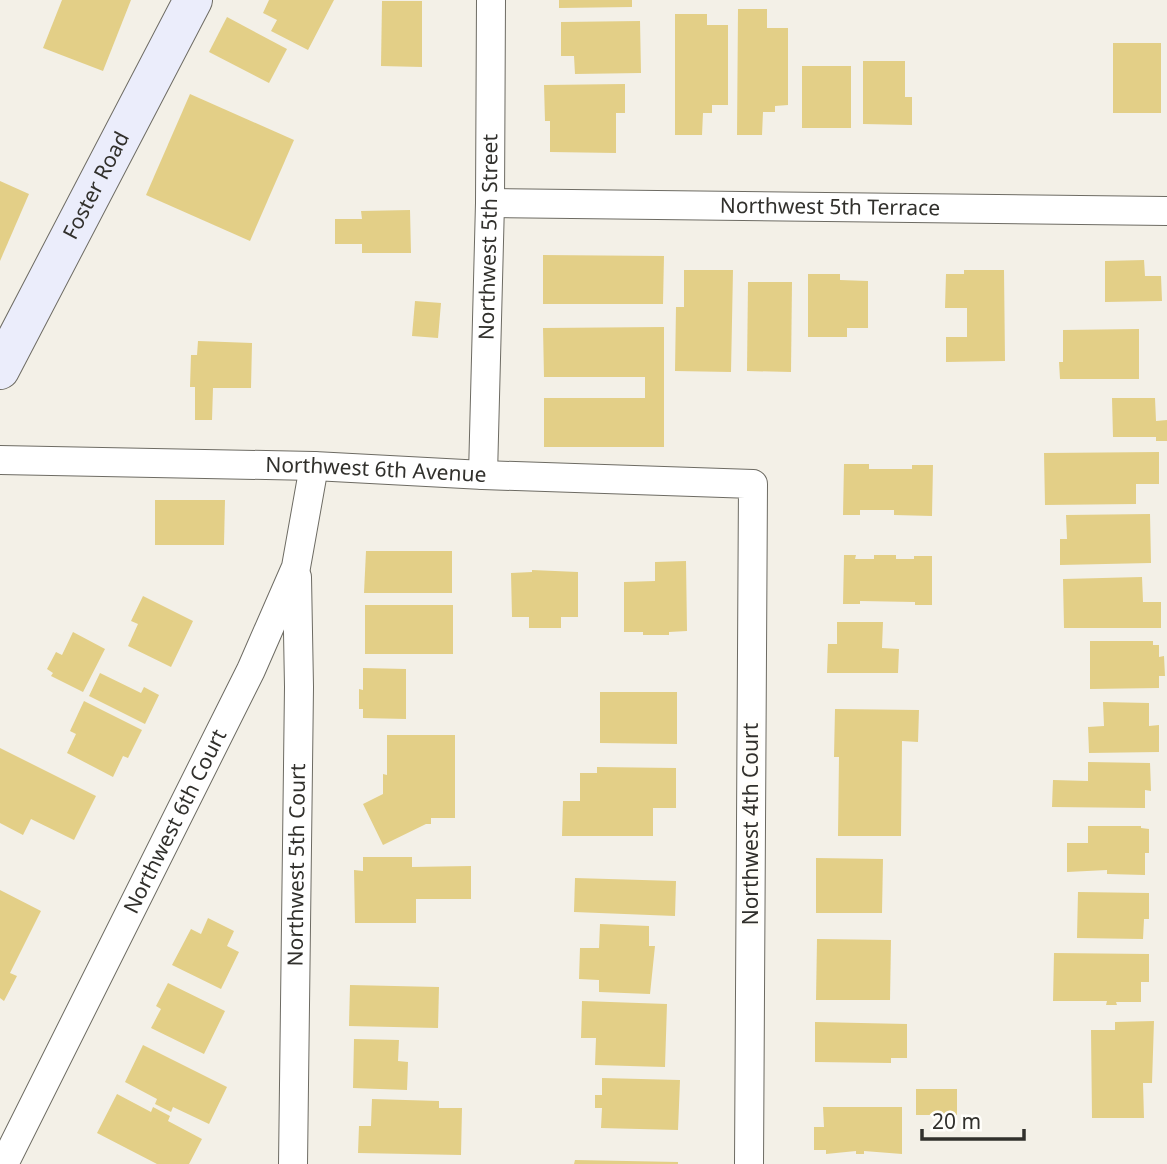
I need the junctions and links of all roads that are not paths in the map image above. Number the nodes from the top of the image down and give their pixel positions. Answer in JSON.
{"nodes":[{"id":1,"x":193,"y":0,"type":"edge"},
{"id":2,"x":491,"y":0,"type":"edge"},
{"id":3,"x":491,"y":203,"type":"junction"},
{"id":4,"x":1167,"y":211,"type":"edge"},
{"id":5,"x":0,"y":370,"type":"edge"},
{"id":6,"x":0,"y":460,"type":"edge"},
{"id":7,"x":314,"y":466,"type":"junction"},
{"id":8,"x":483,"y":475,"type":"junction"},
{"id":9,"x":753,"y":484,"type":"joint"},
{"id":10,"x":296,"y":567,"type":"junction"},
{"id":11,"x":4,"y":1164,"type":"edge"},
{"id":12,"x":293,"y":1164,"type":"edge"},
{"id":13,"x":749,"y":1164,"type":"edge"}],
"edges":[{"from":1,"to":5,"type":"street","name":"Foster Road"},
{"from":2,"to":3,"type":"street","name":"Northwest 5th Street"},
{"from":3,"to":4,"type":"street","name":"Northwest 5th Terrace"},
{"from":3,"to":8,"type":"street","name":"Northwest 5th Street"},
{"from":6,"to":7,"type":"street","name":"Northwest 6th Avenue"},
{"from":7,"to":8,"type":"street","name":"Northwest 6th Avenue"},
{"from":7,"to":10,"type":"street","name":"Northwest 6th Court"},
{"from":8,"to":9,"type":"street","name":"Northwest 6th Avenue"},
{"from":9,"to":13,"type":"street","name":"Northwest 4th Court"},
{"from":10,"to":11,"type":"street","name":"Northwest 6th Court"},
{"from":10,"to":12,"type":"street","name":"Northwest 5th Court"}]}
